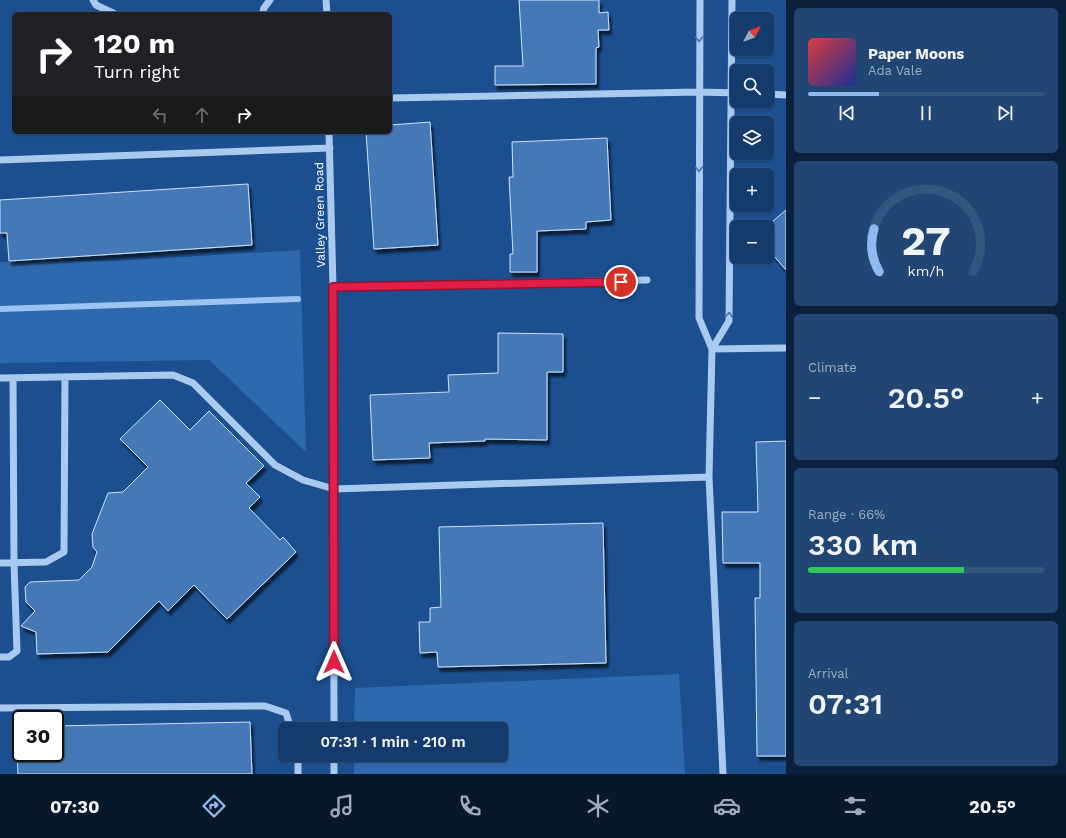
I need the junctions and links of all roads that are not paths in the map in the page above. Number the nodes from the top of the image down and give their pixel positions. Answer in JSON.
{"nodes":[{"id":1,"x":93,"y":0,"type":"edge"},
{"id":2,"x":270,"y":0,"type":"edge"},
{"id":3,"x":326,"y":0,"type":"edge"},
{"id":4,"x":700,"y":0,"type":"edge"},
{"id":5,"x":732,"y":0,"type":"edge"},
{"id":6,"x":111,"y":12,"type":"edge"},
{"id":7,"x":263,"y":12,"type":"edge"},
{"id":8,"x":327,"y":12,"type":"edge"},
{"id":9,"x":733,"y":64,"type":"edge"},
{"id":10,"x":699,"y":92,"type":"junction"},
{"id":11,"x":730,"y":93,"type":"edge"},
{"id":12,"x":774,"y":94,"type":"edge"},
{"id":13,"x":786,"y":94,"type":"edge"},
{"id":14,"x":392,"y":98,"type":"edge"},
{"id":15,"x":734,"y":108,"type":"edge"},
{"id":16,"x":329,"y":134,"type":"edge"},
{"id":17,"x":330,"y":148,"type":"junction"},
{"id":18,"x":0,"y":160,"type":"edge"},
{"id":19,"x":647,"y":280,"type":"dead end"},
{"id":20,"x":333,"y":287,"type":"junction"},
{"id":21,"x":786,"y":348,"type":"edge"},
{"id":22,"x":712,"y":350,"type":"junction"},
{"id":23,"x":64,"y":377,"type":"junction"},
{"id":24,"x":0,"y":378,"type":"edge"},
{"id":25,"x":13,"y":378,"type":"junction"},
{"id":26,"x":709,"y":478,"type":"junction"},
{"id":27,"x":334,"y":489,"type":"junction"},
{"id":28,"x":0,"y":563,"type":"edge"},
{"id":29,"x":14,"y":563,"type":"junction"},
{"id":30,"x":0,"y":657,"type":"edge"},
{"id":31,"x":0,"y":708,"type":"edge"},
{"id":32,"x":289,"y":722,"type":"edge"},
{"id":33,"x":334,"y":722,"type":"edge"},
{"id":34,"x":298,"y":762,"type":"edge"},
{"id":35,"x":334,"y":762,"type":"edge"},
{"id":36,"x":298,"y":774,"type":"edge"},
{"id":37,"x":334,"y":774,"type":"edge"},
{"id":38,"x":723,"y":774,"type":"edge"}],
"edges":[{"from":1,"to":6,"type":"street"},
{"from":2,"to":7,"type":"street"},
{"from":3,"to":8,"type":"street"},
{"from":4,"to":10,"type":"street","one_way":true},
{"from":5,"to":9,"type":"street"},
{"from":10,"to":11,"type":"street"},
{"from":10,"to":14,"type":"street"},
{"from":10,"to":22,"type":"street","one_way":true},
{"from":12,"to":13,"type":"street"},
{"from":22,"to":15,"type":"street","one_way":true},
{"from":16,"to":17,"type":"street","name":"Valley Green Road"},
{"from":17,"to":18,"type":"street"},
{"from":17,"to":20,"type":"street","name":"Valley Green Road"},
{"from":19,"to":20,"type":"street"},
{"from":20,"to":27,"type":"street","name":"Valley Green Road"},
{"from":21,"to":22,"type":"street"},
{"from":22,"to":26,"type":"street"},
{"from":23,"to":25,"type":"street"},
{"from":23,"to":27,"type":"street"},
{"from":23,"to":29,"type":"street"},
{"from":24,"to":25,"type":"street"},
{"from":25,"to":29,"type":"street"},
{"from":26,"to":27,"type":"street"},
{"from":26,"to":38,"type":"street"},
{"from":27,"to":33,"type":"street","name":"Valley Green Road"},
{"from":28,"to":29,"type":"street"},
{"from":29,"to":30,"type":"street"},
{"from":31,"to":32,"type":"street"},
{"from":34,"to":36,"type":"street"},
{"from":35,"to":37,"type":"street"}]}
